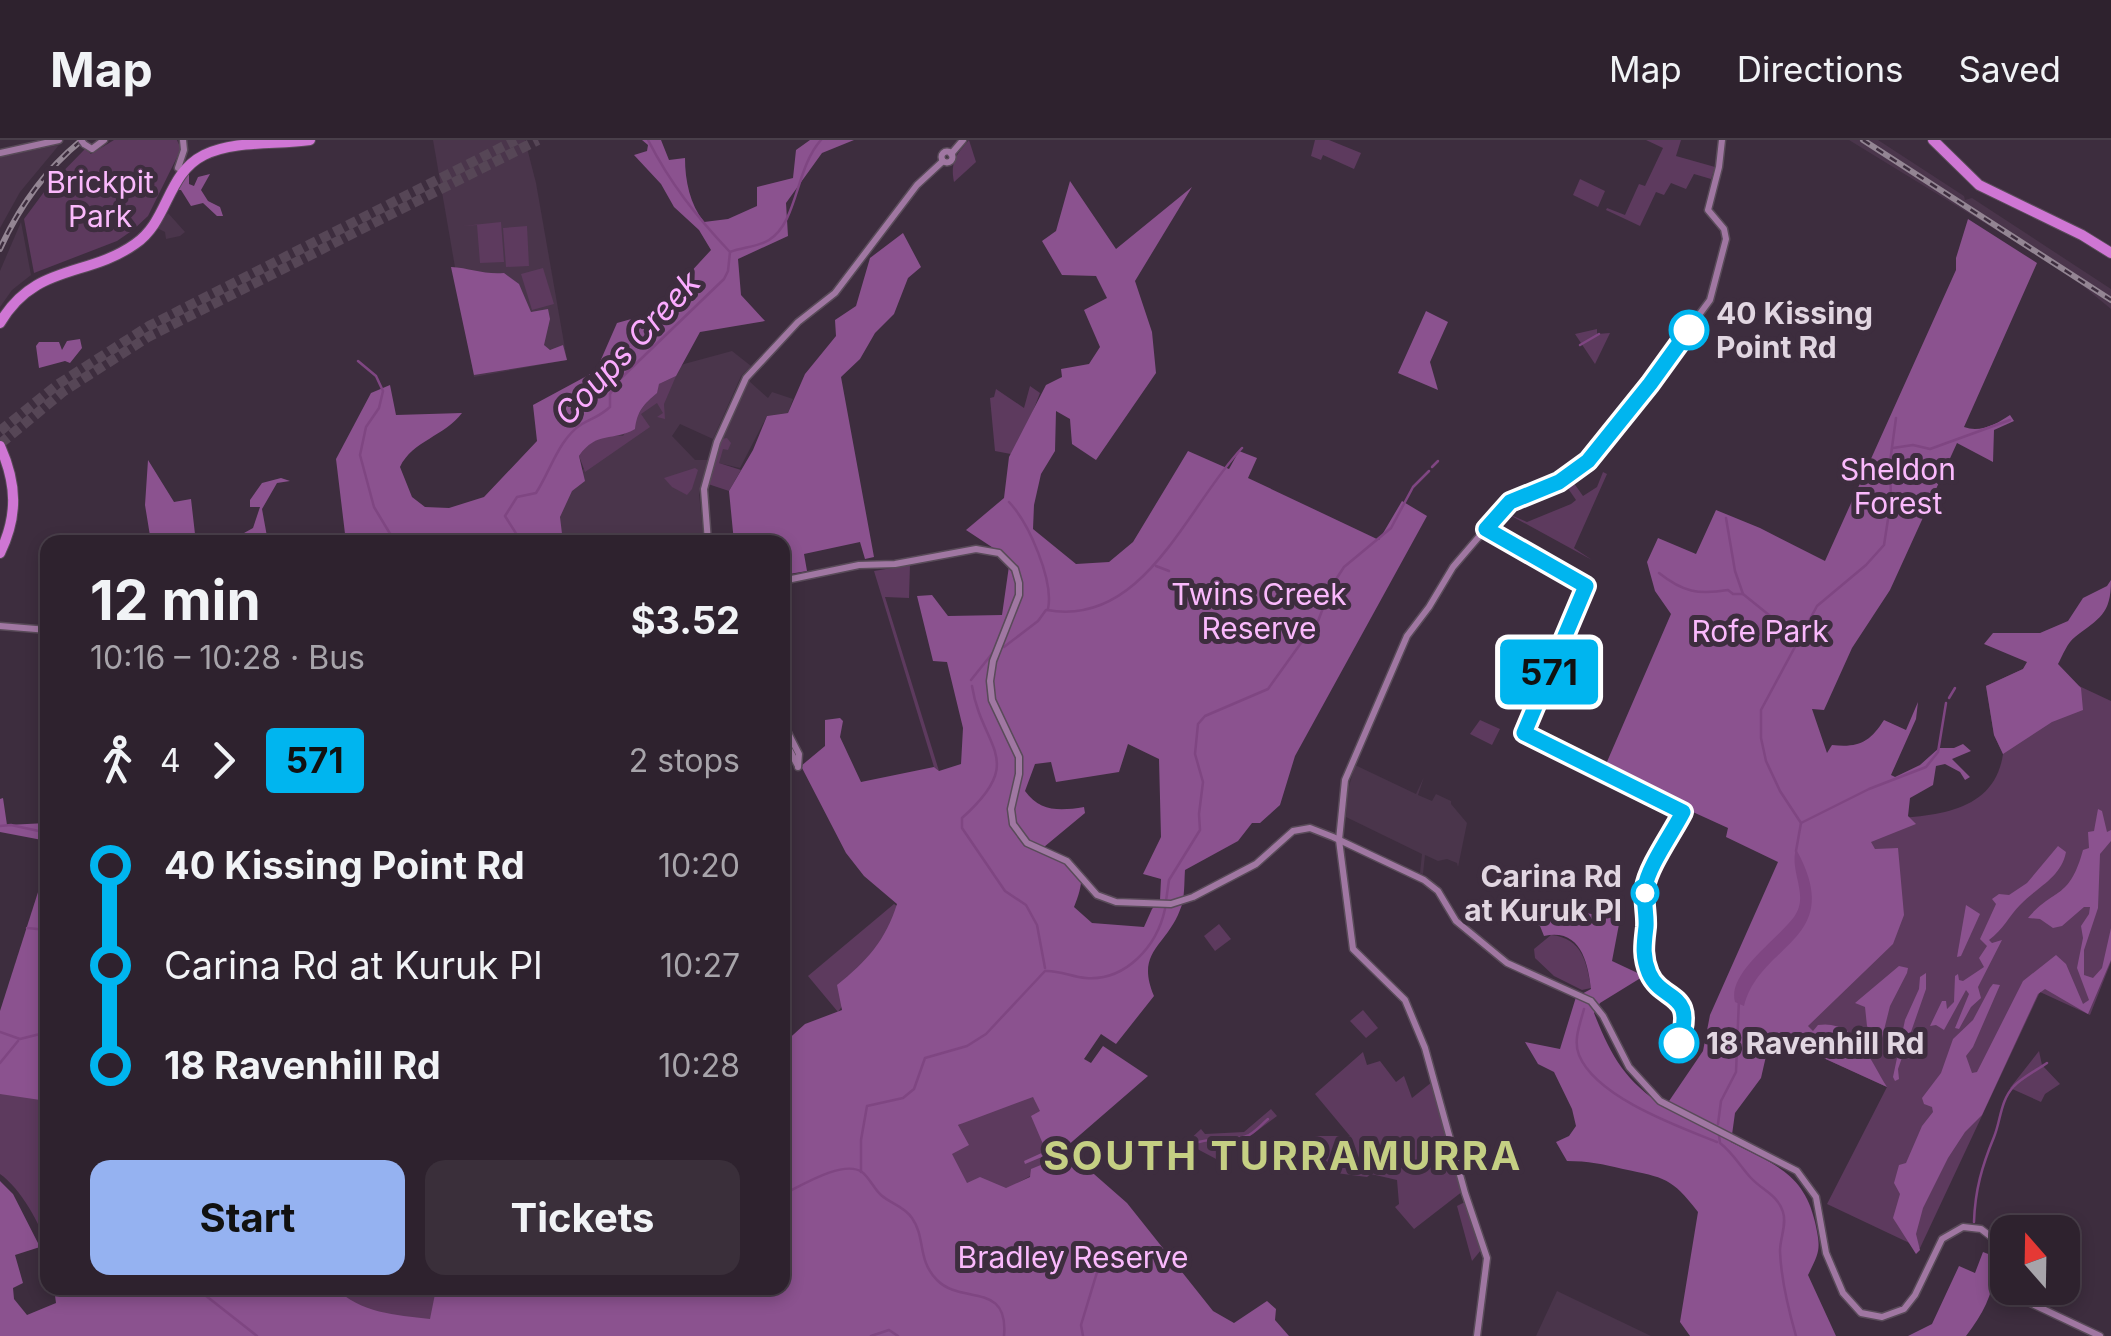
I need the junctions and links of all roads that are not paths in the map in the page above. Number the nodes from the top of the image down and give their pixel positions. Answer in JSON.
{"nodes":[{"id":1,"x":59,"y":140,"type":"edge"},
{"id":2,"x":104,"y":140,"type":"edge"},
{"id":3,"x":183,"y":140,"type":"edge"},
{"id":4,"x":272,"y":140,"type":"edge"},
{"id":5,"x":310,"y":140,"type":"edge"},
{"id":6,"x":963,"y":140,"type":"edge"},
{"id":7,"x":1722,"y":140,"type":"edge"},
{"id":8,"x":1935,"y":140,"type":"edge"},
{"id":9,"x":82,"y":142,"type":"edge"},
{"id":10,"x":0,"y":153,"type":"edge"},
{"id":11,"x":195,"y":156,"type":"junction"},
{"id":12,"x":178,"y":168,"type":"junction"},
{"id":13,"x":2111,"y":251,"type":"edge"},
{"id":14,"x":0,"y":314,"type":"edge"},
{"id":15,"x":0,"y":323,"type":"edge"},
{"id":16,"x":0,"y":446,"type":"edge"},
{"id":17,"x":0,"y":460,"type":"edge"},
{"id":18,"x":707,"y":535,"type":"edge"},
{"id":19,"x":0,"y":542,"type":"edge"},
{"id":20,"x":0,"y":553,"type":"edge"},
{"id":21,"x":790,"y":579,"type":"edge"},
{"id":22,"x":0,"y":626,"type":"edge"},
{"id":23,"x":40,"y":629,"type":"edge"},
{"id":24,"x":790,"y":740,"type":"edge"},
{"id":25,"x":790,"y":747,"type":"edge"},
{"id":26,"x":1338,"y":840,"type":"junction"},
{"id":27,"x":1477,"y":1336,"type":"edge"},
{"id":28,"x":2100,"y":1336,"type":"edge"}],
"edges":[{"from":1,"to":10,"type":"main road"},
{"from":2,"to":9,"type":"main road"},
{"from":3,"to":11,"type":"main road"},
{"from":3,"to":12,"type":"main road"},
{"from":4,"to":11,"type":"highway"},
{"from":5,"to":11,"type":"highway"},
{"from":6,"to":18,"type":"main road"},
{"from":7,"to":26,"type":"main road"},
{"from":8,"to":13,"type":"highway"},
{"from":11,"to":12,"type":"highway"},
{"from":11,"to":15,"type":"highway"},
{"from":12,"to":14,"type":"highway"},
{"from":16,"to":20,"type":"highway"},
{"from":17,"to":19,"type":"highway"},
{"from":21,"to":26,"type":"main road"},
{"from":22,"to":23,"type":"main road"},
{"from":24,"to":25,"type":"main road"},
{"from":26,"to":27,"type":"main road"},
{"from":26,"to":28,"type":"main road"}]}
